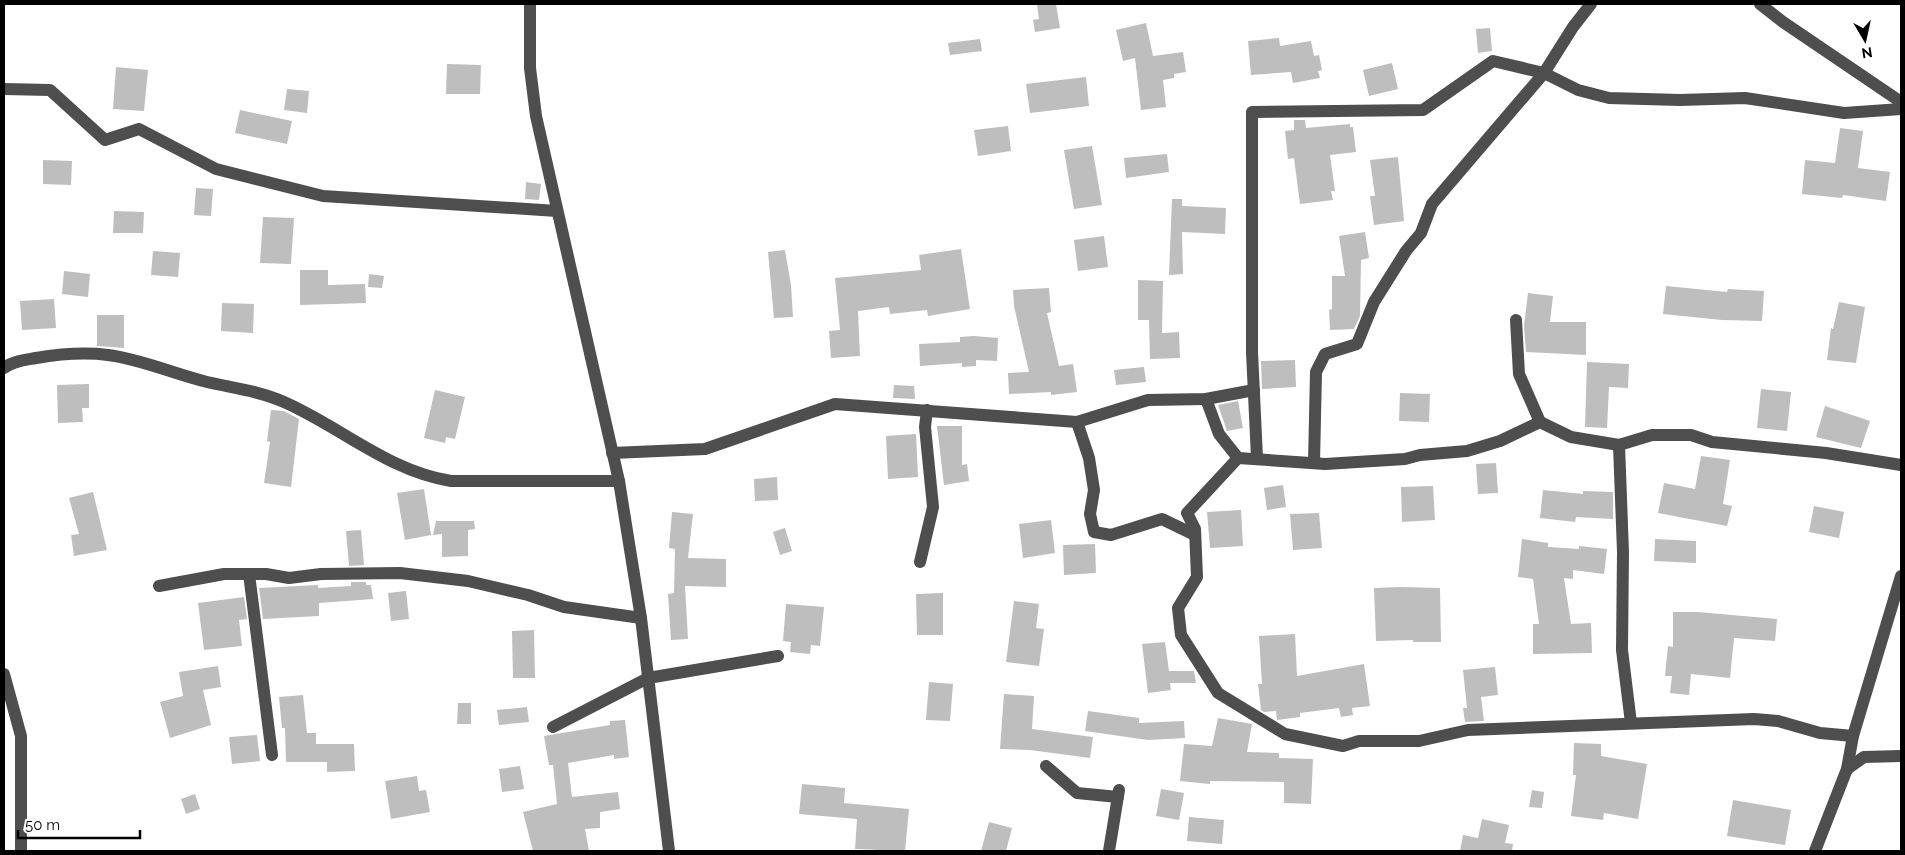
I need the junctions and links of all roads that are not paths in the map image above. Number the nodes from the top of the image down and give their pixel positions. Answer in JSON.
{"nodes":[{"id":1,"x":530,"y":4,"type":"edge"},
{"id":2,"x":1591,"y":4,"type":"edge"},
{"id":3,"x":1760,"y":4,"type":"edge"},
{"id":4,"x":1544,"y":73,"type":"junction"},
{"id":5,"x":4,"y":89,"type":"edge"},
{"id":6,"x":1901,"y":102,"type":"edge"},
{"id":7,"x":1901,"y":109,"type":"edge"},
{"id":8,"x":557,"y":211,"type":"junction"},
{"id":9,"x":1516,"y":320,"type":"dead end"},
{"id":10,"x":4,"y":368,"type":"edge"},
{"id":11,"x":1254,"y":390,"type":"junction"},
{"id":12,"x":1206,"y":398,"type":"junction"},
{"id":13,"x":927,"y":410,"type":"junction"},
{"id":14,"x":1078,"y":422,"type":"junction"},
{"id":15,"x":1540,"y":422,"type":"junction"},
{"id":16,"x":1620,"y":445,"type":"junction"},
{"id":17,"x":612,"y":453,"type":"junction"},
{"id":18,"x":1238,"y":458,"type":"junction"},
{"id":19,"x":1257,"y":458,"type":"junction"},
{"id":20,"x":1314,"y":463,"type":"junction"},
{"id":21,"x":1901,"y":465,"type":"edge"},
{"id":22,"x":619,"y":481,"type":"junction"},
{"id":23,"x":1195,"y":535,"type":"junction"},
{"id":24,"x":920,"y":562,"type":"dead end"},
{"id":25,"x":249,"y":574,"type":"junction"},
{"id":26,"x":1901,"y":576,"type":"edge"},
{"id":27,"x":159,"y":586,"type":"dead end"},
{"id":28,"x":641,"y":618,"type":"junction"},
{"id":29,"x":778,"y":656,"type":"dead end"},
{"id":30,"x":4,"y":674,"type":"edge"},
{"id":31,"x":648,"y":678,"type":"junction"},
{"id":32,"x":1631,"y":723,"type":"junction"},
{"id":33,"x":554,"y":727,"type":"dead end"},
{"id":34,"x":1853,"y":736,"type":"junction"},
{"id":35,"x":272,"y":755,"type":"dead end"},
{"id":36,"x":1901,"y":756,"type":"edge"},
{"id":37,"x":1046,"y":766,"type":"dead end"},
{"id":38,"x":1847,"y":769,"type":"junction"},
{"id":39,"x":21,"y":851,"type":"edge"},
{"id":40,"x":669,"y":851,"type":"edge"},
{"id":41,"x":1109,"y":851,"type":"edge"},
{"id":42,"x":1815,"y":851,"type":"edge"}],
"edges":[{"from":1,"to":8,"type":"street"},
{"from":2,"to":4,"type":"street"},
{"from":3,"to":6,"type":"street"},
{"from":4,"to":7,"type":"street"},
{"from":4,"to":11,"type":"street"},
{"from":4,"to":20,"type":"street"},
{"from":5,"to":8,"type":"street"},
{"from":8,"to":17,"type":"street"},
{"from":9,"to":15,"type":"street"},
{"from":10,"to":22,"type":"street"},
{"from":11,"to":12,"type":"street"},
{"from":11,"to":19,"type":"street"},
{"from":12,"to":14,"type":"street"},
{"from":12,"to":18,"type":"street"},
{"from":13,"to":14,"type":"street"},
{"from":13,"to":17,"type":"street"},
{"from":13,"to":24,"type":"street"},
{"from":14,"to":23,"type":"street"},
{"from":15,"to":16,"type":"street"},
{"from":15,"to":20,"type":"street"},
{"from":16,"to":21,"type":"street"},
{"from":16,"to":32,"type":"street"},
{"from":17,"to":22,"type":"street"},
{"from":18,"to":19,"type":"street"},
{"from":18,"to":23,"type":"street"},
{"from":19,"to":20,"type":"street"},
{"from":22,"to":28,"type":"street"},
{"from":23,"to":32,"type":"street"},
{"from":25,"to":27,"type":"street"},
{"from":25,"to":28,"type":"street"},
{"from":25,"to":35,"type":"street"},
{"from":26,"to":34,"type":"street"},
{"from":28,"to":31,"type":"street"},
{"from":29,"to":31,"type":"street"},
{"from":30,"to":39,"type":"street"},
{"from":31,"to":33,"type":"street"},
{"from":31,"to":40,"type":"street"},
{"from":32,"to":34,"type":"street"},
{"from":34,"to":38,"type":"street"},
{"from":36,"to":38,"type":"street"},
{"from":37,"to":41,"type":"street"},
{"from":38,"to":42,"type":"street"}]}
